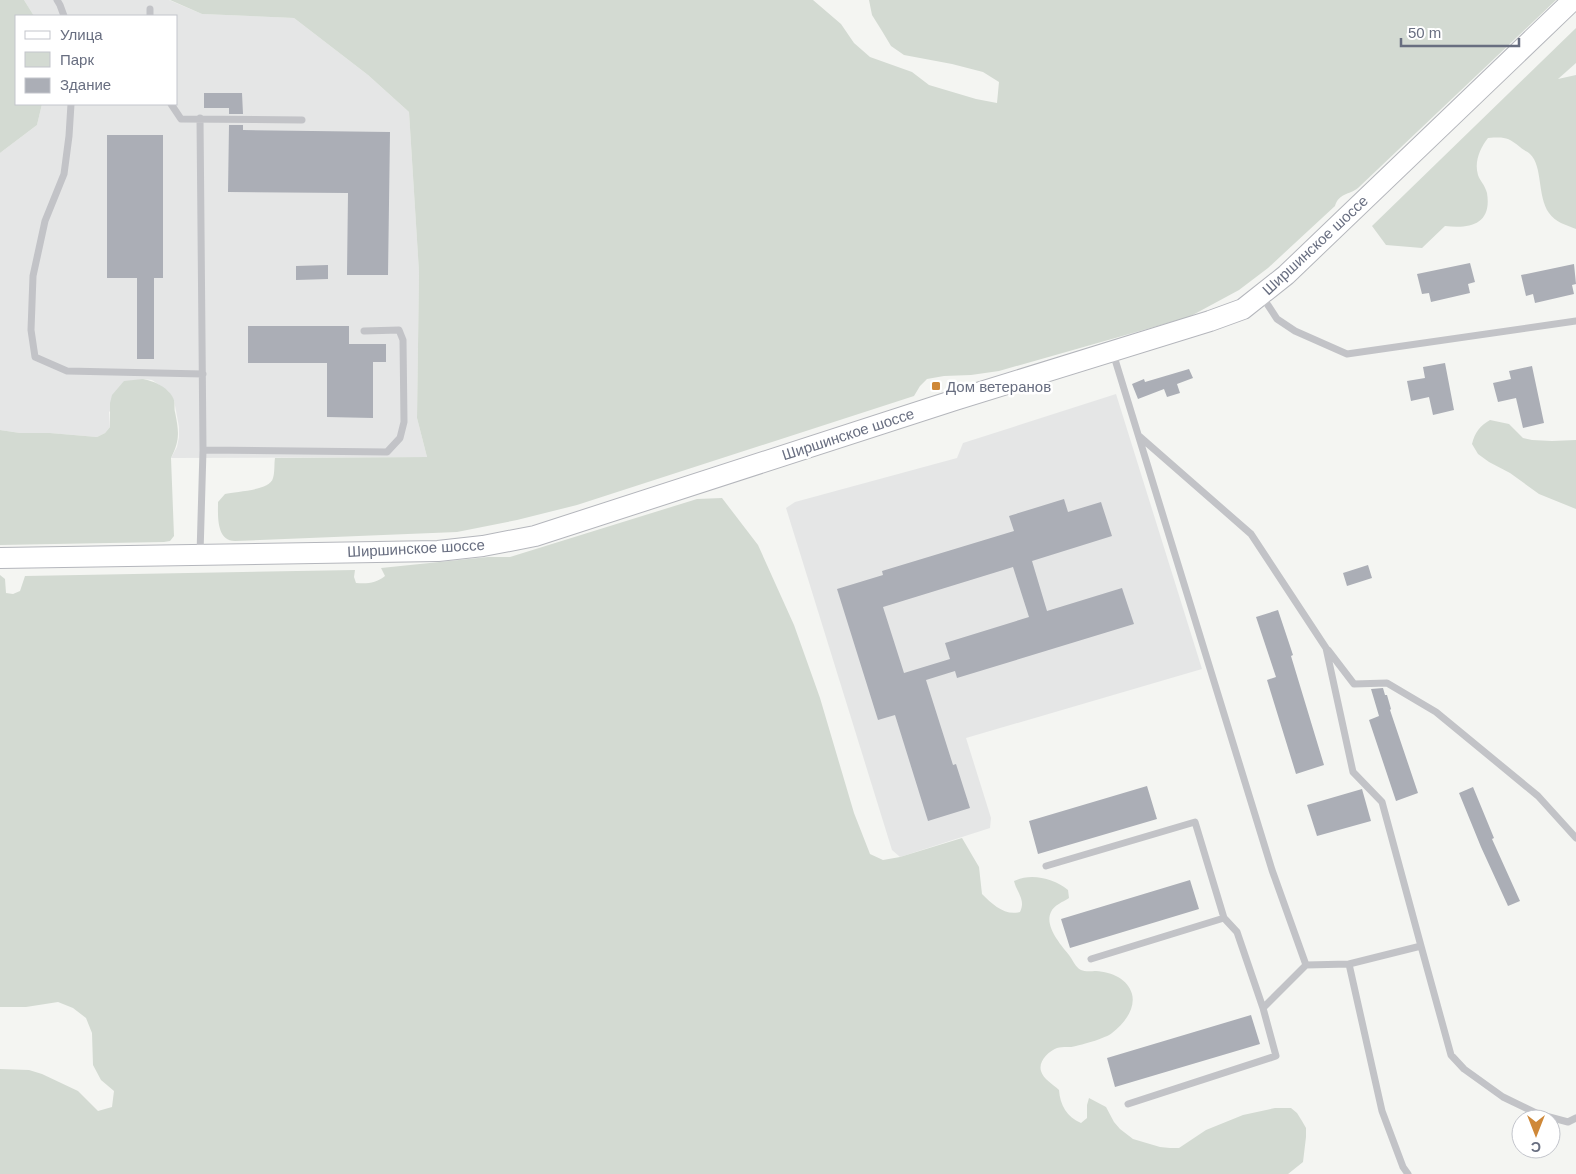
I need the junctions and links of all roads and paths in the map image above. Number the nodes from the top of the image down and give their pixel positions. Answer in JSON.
{"nodes":[{"id":1,"x":56,"y":0,"type":"edge"},
{"id":2,"x":1573,"y":0,"type":"edge"},
{"id":3,"x":64,"y":15,"type":"edge"},
{"id":4,"x":71,"y":105,"type":"edge"},
{"id":5,"x":171,"y":105,"type":"edge"},
{"id":6,"x":200,"y":118,"type":"junction"},
{"id":7,"x":302,"y":120,"type":"dead end"},
{"id":8,"x":1262,"y":295,"type":"junction"},
{"id":9,"x":1576,"y":321,"type":"edge"},
{"id":10,"x":364,"y":331,"type":"dead end"},
{"id":11,"x":1112,"y":350,"type":"junction"},
{"id":12,"x":203,"y":374,"type":"junction"},
{"id":13,"x":1139,"y":436,"type":"junction"},
{"id":14,"x":203,"y":450,"type":"junction"},
{"id":15,"x":200,"y":555,"type":"junction"},
{"id":16,"x":0,"y":558,"type":"edge"},
{"id":17,"x":1326,"y":648,"type":"junction"},
{"id":18,"x":1576,"y":838,"type":"edge"},
{"id":19,"x":1046,"y":866,"type":"dead end"},
{"id":20,"x":1224,"y":918,"type":"junction"},
{"id":21,"x":1421,"y":946,"type":"junction"},
{"id":22,"x":1091,"y":959,"type":"dead end"},
{"id":23,"x":1349,"y":964,"type":"junction"},
{"id":24,"x":1306,"y":966,"type":"junction"},
{"id":25,"x":1263,"y":1008,"type":"junction"},
{"id":26,"x":1128,"y":1104,"type":"dead end"},
{"id":27,"x":1576,"y":1118,"type":"edge"},
{"id":28,"x":1408,"y":1174,"type":"edge"}],
"edges":[{"from":1,"to":3,"type":"lane"},
{"from":2,"to":8,"type":"main road","name":"Ширшинское шоссе"},
{"from":4,"to":12,"type":"lane"},
{"from":5,"to":6,"type":"lane"},
{"from":6,"to":7,"type":"lane"},
{"from":6,"to":12,"type":"lane"},
{"from":8,"to":9,"type":"lane"},
{"from":8,"to":11,"type":"main road","name":"Ширшинское шоссе"},
{"from":10,"to":14,"type":"lane"},
{"from":11,"to":13,"type":"lane"},
{"from":11,"to":15,"type":"main road","name":"Ширшинское шоссе"},
{"from":12,"to":14,"type":"lane"},
{"from":13,"to":17,"type":"lane"},
{"from":13,"to":24,"type":"lane"},
{"from":14,"to":15,"type":"lane"},
{"from":15,"to":16,"type":"main road","name":"Ширшинское шоссе"},
{"from":17,"to":18,"type":"lane"},
{"from":17,"to":21,"type":"lane"},
{"from":19,"to":20,"type":"lane"},
{"from":20,"to":22,"type":"lane"},
{"from":20,"to":25,"type":"lane"},
{"from":21,"to":23,"type":"lane"},
{"from":21,"to":27,"type":"lane"},
{"from":23,"to":24,"type":"lane"},
{"from":23,"to":28,"type":"lane"},
{"from":24,"to":25,"type":"lane"},
{"from":25,"to":26,"type":"lane"}]}
